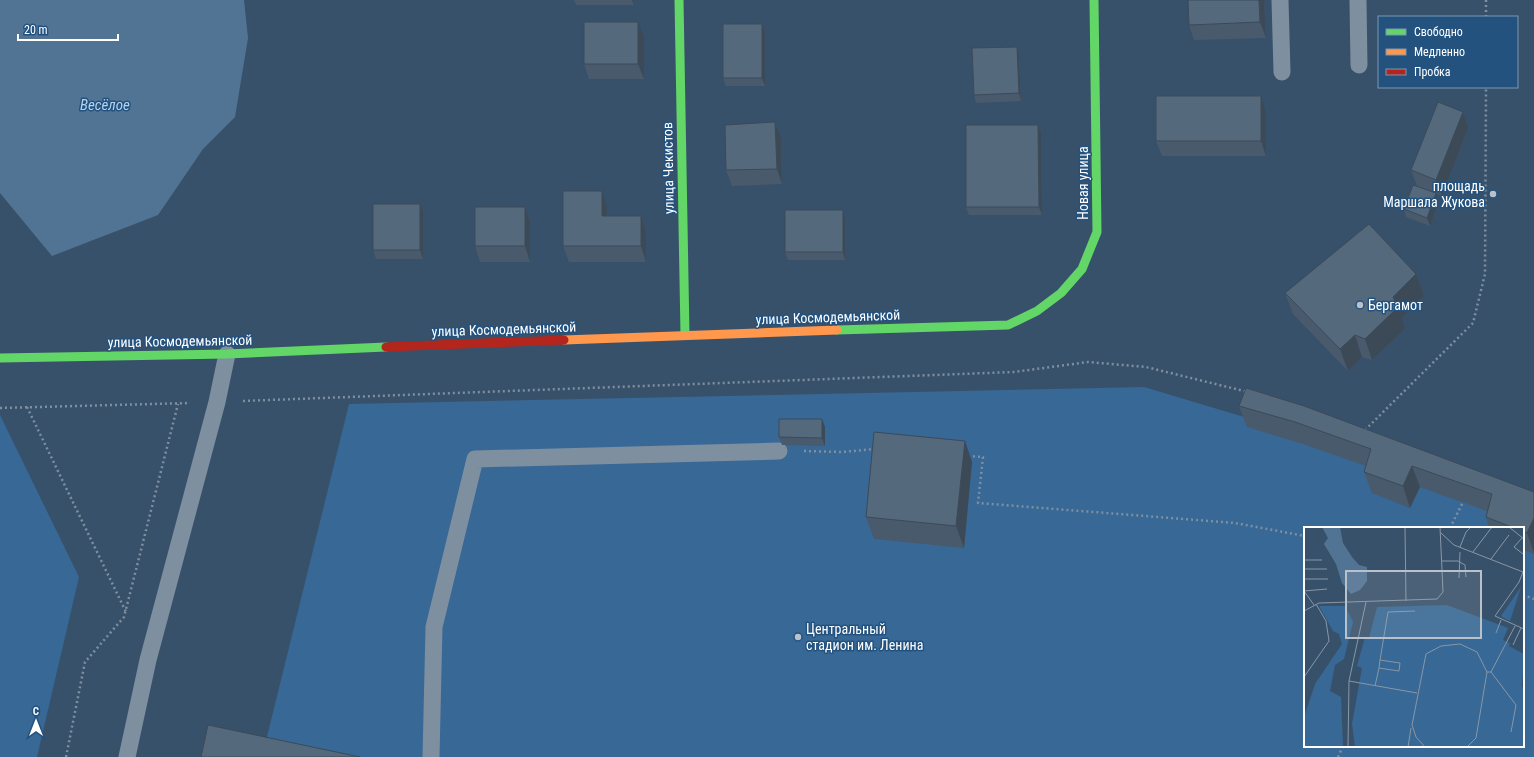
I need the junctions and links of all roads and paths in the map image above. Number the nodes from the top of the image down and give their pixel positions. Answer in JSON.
{"nodes":[{"id":1,"x":679,"y":0,"type":"edge"},
{"id":2,"x":1094,"y":0,"type":"edge"},
{"id":3,"x":1280,"y":0,"type":"edge"},
{"id":4,"x":1358,"y":0,"type":"edge"},
{"id":5,"x":1486,"y":0,"type":"edge"},
{"id":6,"x":1486,"y":16,"type":"edge"},
{"id":7,"x":1359,"y":65,"type":"dead end"},
{"id":8,"x":1282,"y":72,"type":"dead end"},
{"id":9,"x":1486,"y":88,"type":"edge"},
{"id":10,"x":1008,"y":325,"type":"joint"},
{"id":11,"x":685,"y":335,"type":"junction"},
{"id":12,"x":227,"y":354,"type":"junction"},
{"id":13,"x":0,"y":358,"type":"edge"},
{"id":14,"x":1253,"y":393,"type":"edge"},
{"id":15,"x":217,"y":402,"type":"junction"},
{"id":16,"x":178,"y":404,"type":"junction"},
{"id":17,"x":26,"y":407,"type":"junction"},
{"id":18,"x":0,"y":408,"type":"edge"},
{"id":19,"x":1370,"y":435,"type":"edge"},
{"id":20,"x":880,"y":449,"type":"edge"},
{"id":21,"x":779,"y":451,"type":"joint"},
{"id":22,"x":967,"y":456,"type":"dead end"},
{"id":23,"x":1462,"y":502,"type":"edge"},
{"id":24,"x":1450,"y":527,"type":"edge"},
{"id":25,"x":1304,"y":536,"type":"edge"},
{"id":26,"x":1524,"y":595,"type":"edge"},
{"id":27,"x":1534,"y":599,"type":"edge"},
{"id":28,"x":126,"y":612,"type":"junction"},
{"id":29,"x":1343,"y":747,"type":"edge"},
{"id":30,"x":66,"y":757,"type":"edge"},
{"id":31,"x":127,"y":757,"type":"edge"},
{"id":32,"x":431,"y":757,"type":"edge"},
{"id":33,"x":1338,"y":757,"type":"edge"}],
"edges":[{"from":1,"to":11,"type":"street","name":"улица Чекистов"},
{"from":2,"to":10,"type":"street","name":"Новая улица"},
{"from":3,"to":8,"type":"lane"},
{"from":4,"to":7,"type":"lane"},
{"from":5,"to":6,"type":"path"},
{"from":9,"to":19,"type":"path"},
{"from":10,"to":11,"type":"street","name":"улица Космодемьянской"},
{"from":11,"to":12,"type":"street","name":"улица Космодемьянской"},
{"from":12,"to":13,"type":"street","name":"улица Космодемьянской"},
{"from":12,"to":15,"type":"lane"},
{"from":14,"to":15,"type":"path"},
{"from":15,"to":16,"type":"path"},
{"from":15,"to":31,"type":"lane"},
{"from":16,"to":17,"type":"path"},
{"from":16,"to":28,"type":"path"},
{"from":17,"to":18,"type":"path"},
{"from":17,"to":28,"type":"path"},
{"from":20,"to":21,"type":"path"},
{"from":21,"to":32,"type":"lane"},
{"from":22,"to":25,"type":"path"},
{"from":23,"to":24,"type":"path"},
{"from":26,"to":27,"type":"path"},
{"from":28,"to":30,"type":"path"},
{"from":29,"to":33,"type":"path"}]}
